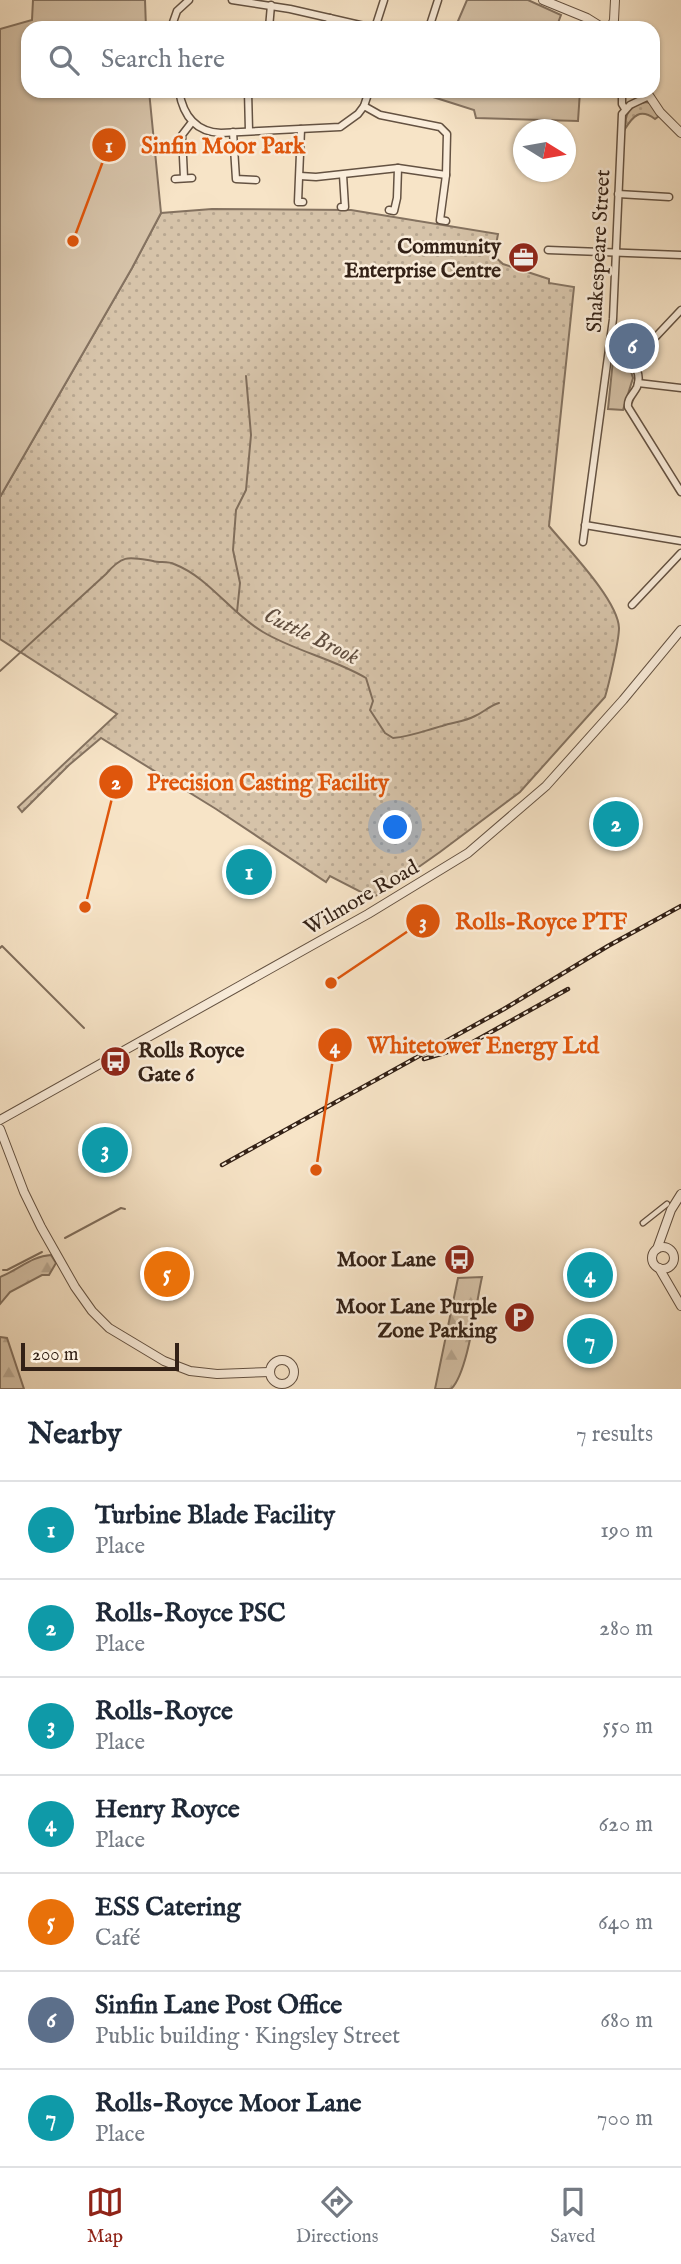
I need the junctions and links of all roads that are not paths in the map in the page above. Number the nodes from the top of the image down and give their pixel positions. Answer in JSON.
{"nodes":[{"id":1,"x":232,"y":0,"type":"edge"},
{"id":2,"x":291,"y":0,"type":"edge"},
{"id":3,"x":384,"y":0,"type":"edge"},
{"id":4,"x":438,"y":0,"type":"edge"},
{"id":5,"x":543,"y":0,"type":"edge"},
{"id":6,"x":615,"y":0,"type":"edge"},
{"id":7,"x":185,"y":1,"type":"edge"},
{"id":8,"x":247,"y":1,"type":"edge"},
{"id":9,"x":271,"y":5,"type":"junction"},
{"id":10,"x":290,"y":9,"type":"junction"},
{"id":11,"x":330,"y":18,"type":"junction"},
{"id":12,"x":172,"y":21,"type":"edge"},
{"id":13,"x":270,"y":21,"type":"edge"},
{"id":14,"x":329,"y":21,"type":"edge"},
{"id":15,"x":343,"y":21,"type":"edge"},
{"id":16,"x":376,"y":21,"type":"edge"},
{"id":17,"x":431,"y":21,"type":"edge"},
{"id":18,"x":592,"y":21,"type":"edge"},
{"id":19,"x":614,"y":21,"type":"edge"},
{"id":20,"x":181,"y":98,"type":"edge"},
{"id":21,"x":248,"y":98,"type":"edge"},
{"id":22,"x":367,"y":98,"type":"edge"},
{"id":23,"x":622,"y":98,"type":"edge"},
{"id":24,"x":641,"y":98,"type":"edge"},
{"id":25,"x":651,"y":98,"type":"edge"},
{"id":26,"x":364,"y":106,"type":"junction"},
{"id":27,"x":625,"y":109,"type":"junction"},
{"id":28,"x":192,"y":122,"type":"junction"},
{"id":29,"x":305,"y":129,"type":"junction"},
{"id":30,"x":249,"y":131,"type":"junction"},
{"id":31,"x":233,"y":132,"type":"junction"},
{"id":32,"x":681,"y":133,"type":"edge"},
{"id":33,"x":398,"y":168,"type":"junction"},
{"id":34,"x":343,"y":175,"type":"junction"},
{"id":35,"x":446,"y":175,"type":"junction"},
{"id":36,"x":300,"y":176,"type":"junction"},
{"id":37,"x":184,"y":178,"type":"junction"},
{"id":38,"x":192,"y":178,"type":"dead end"},
{"id":39,"x":175,"y":179,"type":"dead end"},
{"id":40,"x":256,"y":180,"type":"dead end"},
{"id":41,"x":618,"y":194,"type":"junction"},
{"id":42,"x":668,"y":197,"type":"dead end"},
{"id":43,"x":303,"y":202,"type":"dead end"},
{"id":44,"x":341,"y":206,"type":"dead end"},
{"id":45,"x":389,"y":210,"type":"dead end"},
{"id":46,"x":446,"y":221,"type":"dead end"},
{"id":47,"x":548,"y":250,"type":"dead end"},
{"id":48,"x":617,"y":253,"type":"junction"},
{"id":49,"x":681,"y":255,"type":"edge"},
{"id":50,"x":681,"y":310,"type":"edge"},
{"id":51,"x":610,"y":353,"type":"junction"},
{"id":52,"x":632,"y":362,"type":"junction"},
{"id":53,"x":638,"y":383,"type":"junction"},
{"id":54,"x":681,"y":388,"type":"edge"},
{"id":55,"x":681,"y":492,"type":"edge"},
{"id":56,"x":586,"y":525,"type":"junction"},
{"id":57,"x":583,"y":541,"type":"dead end"},
{"id":58,"x":681,"y":541,"type":"edge"},
{"id":59,"x":681,"y":553,"type":"edge"},
{"id":60,"x":632,"y":605,"type":"dead end"},
{"id":61,"x":681,"y":631,"type":"edge"},
{"id":62,"x":0,"y":1120,"type":"edge"},
{"id":63,"x":0,"y":1129,"type":"edge"},
{"id":64,"x":681,"y":1194,"type":"edge"},
{"id":65,"x":667,"y":1204,"type":"dead end"},
{"id":66,"x":643,"y":1223,"type":"dead end"},
{"id":67,"x":665,"y":1227,"type":"junction"},
{"id":68,"x":657,"y":1249,"type":"junction"},
{"id":69,"x":669,"y":1249,"type":"junction"},
{"id":70,"x":671,"y":1264,"type":"junction"},
{"id":71,"x":659,"y":1268,"type":"junction"},
{"id":72,"x":670,"y":1286,"type":"junction"},
{"id":73,"x":681,"y":1307,"type":"edge"},
{"id":74,"x":270,"y":1372,"type":"junction"},
{"id":75,"x":284,"y":1386,"type":"edge"}],
"edges":[{"from":1,"to":8,"type":"street"},
{"from":2,"to":10,"type":"street"},
{"from":3,"to":16,"type":"street"},
{"from":4,"to":17,"type":"street"},
{"from":5,"to":18,"type":"street"},
{"from":6,"to":19,"type":"street"},
{"from":7,"to":12,"type":"street"},
{"from":8,"to":9,"type":"street"},
{"from":9,"to":10,"type":"street"},
{"from":9,"to":13,"type":"street"},
{"from":10,"to":11,"type":"street"},
{"from":11,"to":14,"type":"street"},
{"from":11,"to":15,"type":"street"},
{"from":20,"to":28,"type":"street"},
{"from":21,"to":30,"type":"street"},
{"from":22,"to":26,"type":"street"},
{"from":23,"to":27,"type":"street","name":"Shakespeare Street"},
{"from":24,"to":27,"type":"street"},
{"from":25,"to":32,"type":"street"},
{"from":26,"to":29,"type":"street"},
{"from":26,"to":35,"type":"street"},
{"from":27,"to":41,"type":"street","name":"Shakespeare Street"},
{"from":28,"to":31,"type":"street"},
{"from":28,"to":37,"type":"street"},
{"from":29,"to":30,"type":"street"},
{"from":29,"to":36,"type":"street"},
{"from":30,"to":31,"type":"street"},
{"from":31,"to":40,"type":"street"},
{"from":33,"to":34,"type":"street"},
{"from":33,"to":35,"type":"street"},
{"from":33,"to":45,"type":"street"},
{"from":34,"to":36,"type":"street"},
{"from":34,"to":44,"type":"street"},
{"from":35,"to":46,"type":"street"},
{"from":36,"to":43,"type":"street"},
{"from":37,"to":38,"type":"street"},
{"from":37,"to":39,"type":"street"},
{"from":41,"to":42,"type":"street"},
{"from":41,"to":48,"type":"street","name":"Shakespeare Street"},
{"from":47,"to":48,"type":"street"},
{"from":48,"to":49,"type":"street"},
{"from":48,"to":51,"type":"street","name":"Shakespeare Street"},
{"from":50,"to":52,"type":"street"},
{"from":51,"to":52,"type":"street","name":"Shakespeare Street"},
{"from":51,"to":56,"type":"street","name":"Shakespeare Street"},
{"from":52,"to":53,"type":"street"},
{"from":53,"to":54,"type":"street"},
{"from":53,"to":55,"type":"street"},
{"from":56,"to":57,"type":"street","name":"Shakespeare Street"},
{"from":56,"to":58,"type":"street"},
{"from":59,"to":60,"type":"street"},
{"from":61,"to":62,"type":"street","name":"Wilmore Road"},
{"from":63,"to":74,"type":"street"},
{"from":64,"to":67,"type":"street"},
{"from":65,"to":66,"type":"street"},
{"from":67,"to":68,"type":"street"},
{"from":67,"to":69,"type":"street"},
{"from":68,"to":69,"type":"street"},
{"from":68,"to":71,"type":"street"},
{"from":69,"to":70,"type":"street"},
{"from":70,"to":71,"type":"street"},
{"from":70,"to":72,"type":"street"},
{"from":71,"to":72,"type":"street"},
{"from":72,"to":73,"type":"street"},
{"from":74,"to":75,"type":"street"},
{"from":74,"to":75,"type":"street"}]}
